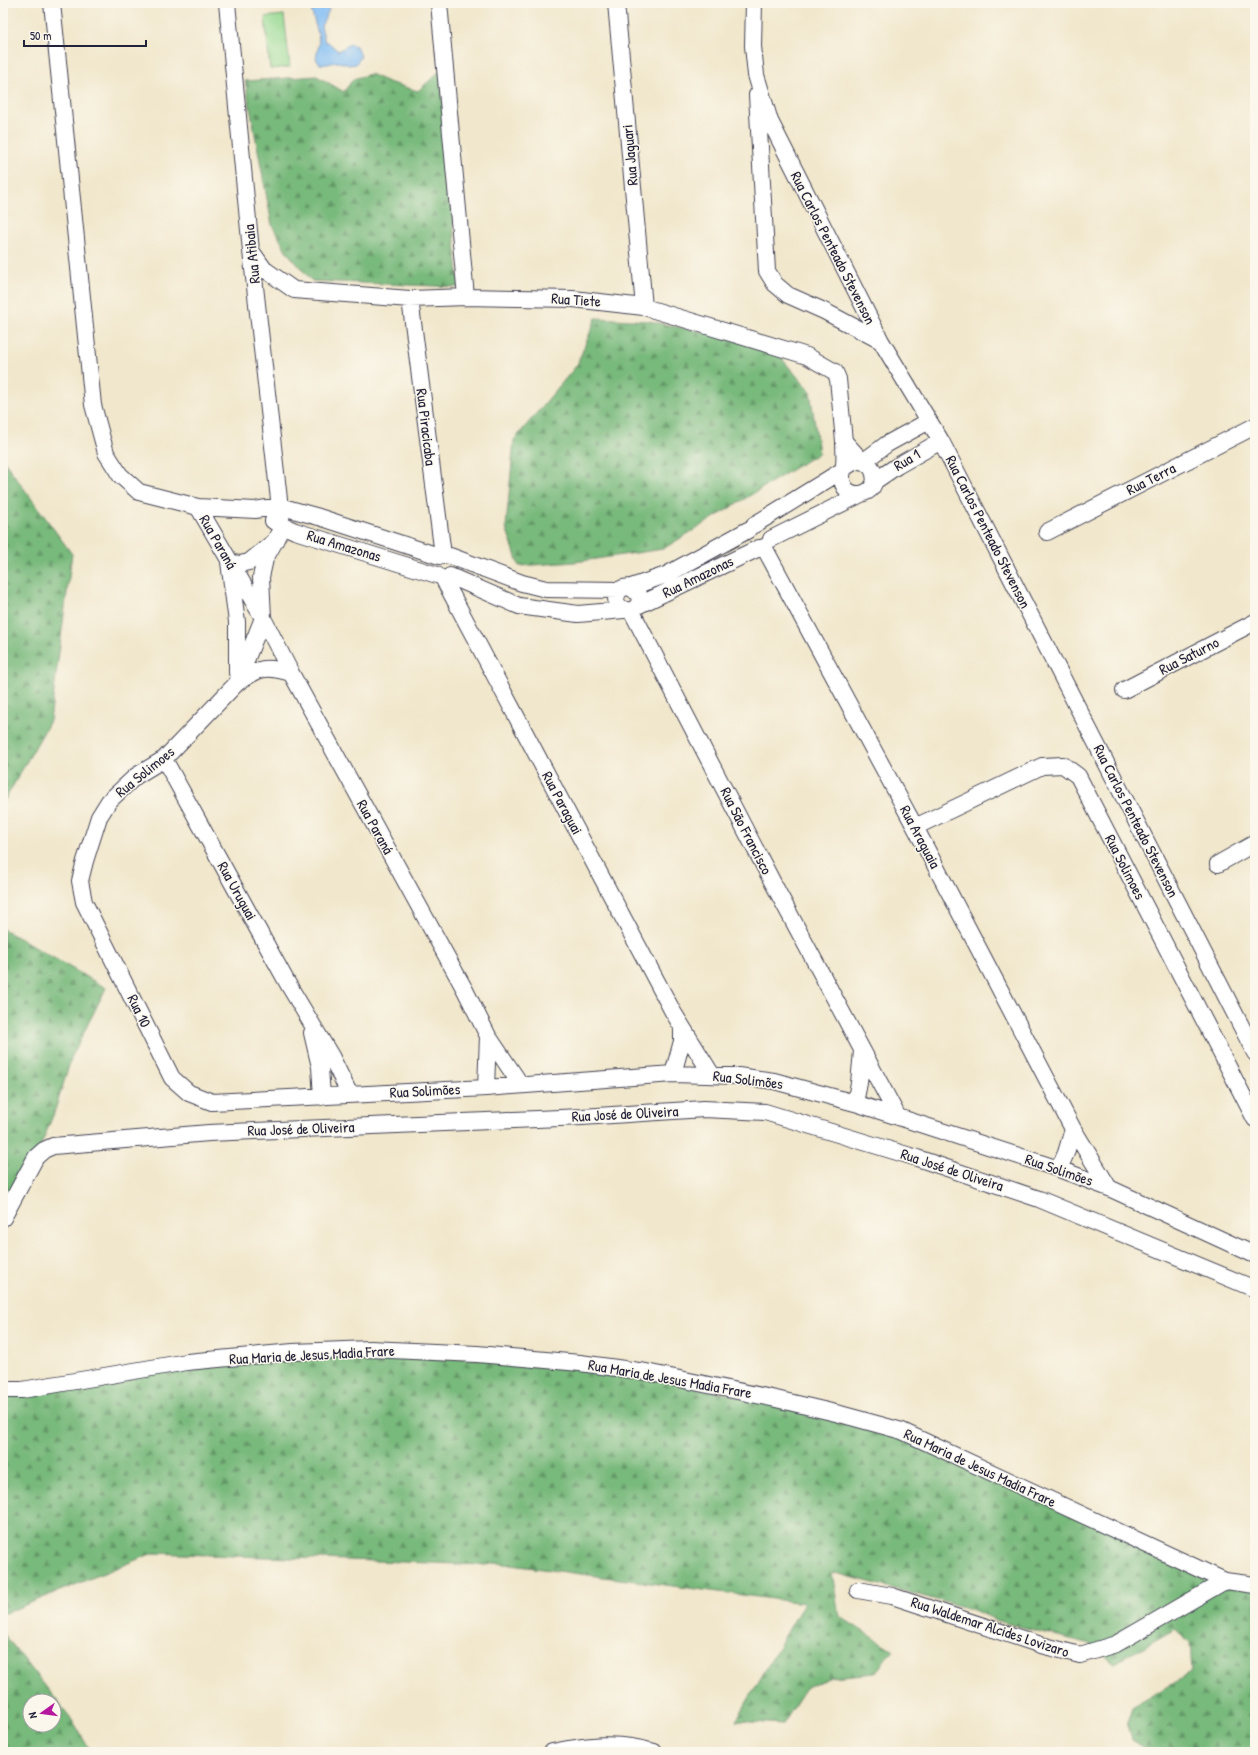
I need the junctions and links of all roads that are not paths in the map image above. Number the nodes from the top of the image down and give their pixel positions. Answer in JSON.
{"nodes":[{"id":1,"x":52,"y":3,"type":"edge"},
{"id":2,"x":227,"y":3,"type":"edge"},
{"id":3,"x":439,"y":3,"type":"edge"},
{"id":4,"x":616,"y":3,"type":"edge"},
{"id":5,"x":754,"y":3,"type":"edge"},
{"id":6,"x":756,"y":75,"type":"junction"},
{"id":7,"x":251,"y":251,"type":"junction"},
{"id":8,"x":466,"y":297,"type":"junction"},
{"id":9,"x":410,"y":299,"type":"junction"},
{"id":10,"x":644,"y":307,"type":"junction"},
{"id":11,"x":881,"y":341,"type":"junction"},
{"id":12,"x":929,"y":421,"type":"junction"},
{"id":13,"x":1255,"y":426,"type":"edge"},
{"id":14,"x":844,"y":441,"type":"junction"},
{"id":15,"x":941,"y":441,"type":"junction"},
{"id":16,"x":862,"y":461,"type":"junction"},
{"id":17,"x":843,"y":469,"type":"junction"},
{"id":18,"x":875,"y":481,"type":"junction"},
{"id":19,"x":861,"y":494,"type":"junction"},
{"id":20,"x":279,"y":506,"type":"junction"},
{"id":21,"x":198,"y":507,"type":"junction"},
{"id":22,"x":255,"y":510,"type":"junction"},
{"id":23,"x":282,"y":526,"type":"junction"},
{"id":24,"x":751,"y":527,"type":"junction"},
{"id":25,"x":1047,"y":532,"type":"dead end"},
{"id":26,"x":275,"y":541,"type":"junction"},
{"id":27,"x":764,"y":544,"type":"junction"},
{"id":28,"x":444,"y":556,"type":"junction"},
{"id":29,"x":229,"y":562,"type":"junction"},
{"id":30,"x":443,"y":576,"type":"junction"},
{"id":31,"x":625,"y":589,"type":"junction"},
{"id":32,"x":631,"y":609,"type":"junction"},
{"id":33,"x":262,"y":618,"type":"junction"},
{"id":34,"x":1255,"y":622,"type":"edge"},
{"id":35,"x":290,"y":673,"type":"junction"},
{"id":36,"x":237,"y":682,"type":"junction"},
{"id":37,"x":1124,"y":690,"type":"dead end"},
{"id":38,"x":164,"y":759,"type":"junction"},
{"id":39,"x":915,"y":826,"type":"junction"},
{"id":40,"x":1255,"y":843,"type":"edge"},
{"id":41,"x":1218,"y":864,"type":"dead end"},
{"id":42,"x":84,"y":902,"type":"joint"},
{"id":43,"x":310,"y":1022,"type":"junction"},
{"id":44,"x":682,"y":1028,"type":"junction"},
{"id":45,"x":488,"y":1036,"type":"junction"},
{"id":46,"x":862,"y":1051,"type":"junction"},
{"id":47,"x":1255,"y":1053,"type":"edge"},
{"id":48,"x":673,"y":1074,"type":"junction"},
{"id":49,"x":712,"y":1075,"type":"junction"},
{"id":50,"x":521,"y":1085,"type":"junction"},
{"id":51,"x":486,"y":1088,"type":"junction"},
{"id":52,"x":350,"y":1095,"type":"junction"},
{"id":53,"x":322,"y":1097,"type":"junction"},
{"id":54,"x":212,"y":1102,"type":"joint"},
{"id":55,"x":855,"y":1103,"type":"junction"},
{"id":56,"x":898,"y":1117,"type":"junction"},
{"id":57,"x":1255,"y":1119,"type":"edge"},
{"id":58,"x":1073,"y":1129,"type":"junction"},
{"id":59,"x":1059,"y":1169,"type":"junction"},
{"id":60,"x":1109,"y":1188,"type":"junction"},
{"id":61,"x":3,"y":1218,"type":"edge"},
{"id":62,"x":1255,"y":1255,"type":"edge"},
{"id":63,"x":1255,"y":1289,"type":"edge"},
{"id":64,"x":3,"y":1390,"type":"edge"},
{"id":65,"x":1224,"y":1581,"type":"junction"},
{"id":66,"x":1255,"y":1585,"type":"edge"},
{"id":67,"x":858,"y":1590,"type":"dead end"},
{"id":68,"x":552,"y":1752,"type":"edge"},
{"id":69,"x":654,"y":1752,"type":"edge"}],
"edges":[{"from":1,"to":21,"type":"street","name":"Rua Amazonas"},
{"from":2,"to":7,"type":"street","name":"Rua Atibaia"},
{"from":3,"to":8,"type":"street"},
{"from":4,"to":10,"type":"street","name":"Rua Jaguari"},
{"from":5,"to":6,"type":"street","name":"Rua Carlos Penteado Stevenson"},
{"from":6,"to":11,"type":"street","name":"Rua Carlos Penteado Stevenson"},
{"from":6,"to":11,"type":"street"},
{"from":7,"to":9,"type":"street","name":"Rua Tiete"},
{"from":7,"to":20,"type":"street","name":"Rua Atibaia"},
{"from":8,"to":9,"type":"street","name":"Rua Tiete"},
{"from":8,"to":10,"type":"street","name":"Rua Tiete"},
{"from":9,"to":28,"type":"street","name":"Rua Piracicaba"},
{"from":10,"to":14,"type":"street","name":"Rua Tiete"},
{"from":11,"to":12,"type":"street","name":"Rua Carlos Penteado Stevenson"},
{"from":12,"to":15,"type":"street","name":"Rua Carlos Penteado Stevenson"},
{"from":12,"to":16,"type":"street","name":"Rua 1"},
{"from":13,"to":25,"type":"street","name":"Rua Terra"},
{"from":14,"to":16,"type":"street"},
{"from":14,"to":17,"type":"street","name":"Rua Tiete"},
{"from":15,"to":18,"type":"street","name":"Rua 1"},
{"from":15,"to":47,"type":"street","name":"Rua Carlos Penteado Stevenson"},
{"from":16,"to":17,"type":"street"},
{"from":16,"to":18,"type":"street"},
{"from":17,"to":19,"type":"street"},
{"from":17,"to":24,"type":"street","name":"Rua Amazonas"},
{"from":18,"to":19,"type":"street"},
{"from":19,"to":27,"type":"street","name":"Rua Amazonas"},
{"from":20,"to":22,"type":"street","name":"Rua Amazonas"},
{"from":20,"to":23,"type":"street","name":"Rua Atibaia"},
{"from":20,"to":28,"type":"street","name":"Rua Amazonas"},
{"from":21,"to":22,"type":"street","name":"Rua Amazonas"},
{"from":21,"to":29,"type":"street","name":"Rua Paraná"},
{"from":22,"to":23,"type":"street","name":"Rua Amazonas"},
{"from":23,"to":26,"type":"street","name":"Rua Paraná"},
{"from":23,"to":30,"type":"street","name":"Rua Amazonas"},
{"from":24,"to":27,"type":"street","name":"Rua Araguaia"},
{"from":24,"to":31,"type":"street","name":"Rua Amazonas"},
{"from":26,"to":29,"type":"street"},
{"from":26,"to":33,"type":"street","name":"Rua Paraná"},
{"from":27,"to":32,"type":"street","name":"Rua Amazonas"},
{"from":27,"to":39,"type":"street","name":"Rua Araguaia"},
{"from":28,"to":30,"type":"street"},
{"from":28,"to":31,"type":"street","name":"Rua Amazonas"},
{"from":29,"to":33,"type":"street","name":"Rua Paraná"},
{"from":29,"to":36,"type":"street"},
{"from":30,"to":32,"type":"street","name":"Rua Amazonas"},
{"from":30,"to":44,"type":"street","name":"Rua Paraguai"},
{"from":31,"to":32,"type":"street","name":"Rua São Francisco"},
{"from":32,"to":46,"type":"street","name":"Rua São Francisco"},
{"from":33,"to":35,"type":"street","name":"Rua Paraná"},
{"from":33,"to":36,"type":"street","name":"Rua Solimoes"},
{"from":34,"to":37,"type":"street","name":"Rua Saturno"},
{"from":35,"to":36,"type":"street"},
{"from":35,"to":45,"type":"street","name":"Rua Paraná"},
{"from":36,"to":38,"type":"street","name":"Rua Solimoes"},
{"from":38,"to":42,"type":"street","name":"Rua Solimoes"},
{"from":38,"to":43,"type":"street","name":"Rua Uruguai"},
{"from":39,"to":57,"type":"street","name":"Rua Solimoes"},
{"from":39,"to":58,"type":"street","name":"Rua Araguaia"},
{"from":40,"to":41,"type":"street"},
{"from":42,"to":54,"type":"street","name":"Rua 10"},
{"from":43,"to":52,"type":"street","name":"Rua Uruguai"},
{"from":43,"to":53,"type":"street","name":"Rua Uruguai"},
{"from":44,"to":48,"type":"street"},
{"from":44,"to":49,"type":"street","name":"Rua Paraguai"},
{"from":45,"to":50,"type":"street","name":"Rua Paraná"},
{"from":45,"to":51,"type":"street","name":"Rua Paraná"},
{"from":46,"to":55,"type":"street"},
{"from":46,"to":56,"type":"street","name":"Rua São Francisco"},
{"from":48,"to":49,"type":"street","name":"Rua Solimões"},
{"from":48,"to":50,"type":"street","name":"Rua Solimões"},
{"from":49,"to":55,"type":"street","name":"Rua Solimões"},
{"from":50,"to":51,"type":"street","name":"Rua Solimões"},
{"from":51,"to":52,"type":"street","name":"Rua Solimões"},
{"from":52,"to":53,"type":"street","name":"Rua Solimões"},
{"from":53,"to":54,"type":"street","name":"Rua Solimões"},
{"from":55,"to":56,"type":"street","name":"Rua Solimões"},
{"from":56,"to":59,"type":"street","name":"Rua Solimões"},
{"from":58,"to":59,"type":"street"},
{"from":58,"to":60,"type":"street","name":"Rua Araguaia"},
{"from":59,"to":60,"type":"street","name":"Rua Solimões"},
{"from":60,"to":62,"type":"street","name":"Rua Solimões"},
{"from":61,"to":63,"type":"street","name":"Rua José de Oliveira"},
{"from":64,"to":65,"type":"street","name":"Rua Maria de Jesus Madia Frare"},
{"from":65,"to":66,"type":"street","name":"Rua Maria de Jesus Madia Frare"},
{"from":65,"to":67,"type":"street","name":"Rua Waldemar Alcides Lovizaro"},
{"from":68,"to":69,"type":"street"}]}
